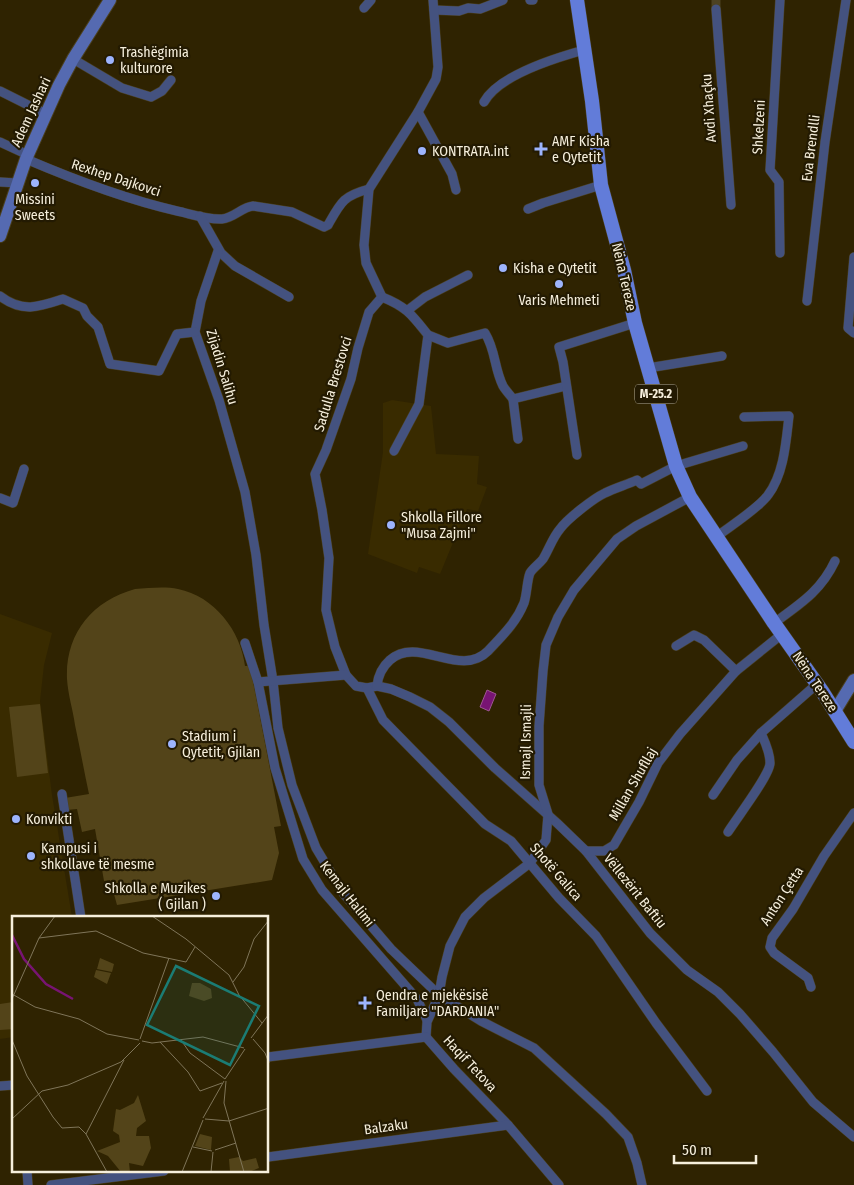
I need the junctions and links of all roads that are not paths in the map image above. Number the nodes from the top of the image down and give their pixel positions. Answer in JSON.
{"nodes":[{"id":1,"x":110,"y":0,"type":"edge"},
{"id":2,"x":371,"y":0,"type":"edge"},
{"id":3,"x":433,"y":0,"type":"edge"},
{"id":4,"x":502,"y":0,"type":"edge"},
{"id":5,"x":577,"y":0,"type":"edge"},
{"id":6,"x":780,"y":0,"type":"edge"},
{"id":7,"x":846,"y":0,"type":"edge"},
{"id":8,"x":364,"y":8,"type":"dead end"},
{"id":9,"x":716,"y":9,"type":"tunnel mouth"},
{"id":10,"x":434,"y":10,"type":"junction"},
{"id":11,"x":584,"y":50,"type":"junction"},
{"id":12,"x":73,"y":59,"type":"junction"},
{"id":13,"x":171,"y":80,"type":"dead end"},
{"id":14,"x":0,"y":91,"type":"edge"},
{"id":15,"x":484,"y":102,"type":"dead end"},
{"id":16,"x":418,"y":112,"type":"junction"},
{"id":17,"x":46,"y":114,"type":"junction"},
{"id":18,"x":0,"y":142,"type":"edge"},
{"id":19,"x":27,"y":157,"type":"junction"},
{"id":20,"x":0,"y":182,"type":"edge"},
{"id":21,"x":17,"y":183,"type":"junction"},
{"id":22,"x":602,"y":185,"type":"junction"},
{"id":23,"x":369,"y":189,"type":"junction"},
{"id":24,"x":456,"y":190,"type":"dead end"},
{"id":25,"x":731,"y":205,"type":"dead end"},
{"id":26,"x":528,"y":209,"type":"dead end"},
{"id":27,"x":200,"y":216,"type":"junction"},
{"id":28,"x":0,"y":236,"type":"edge"},
{"id":29,"x":219,"y":252,"type":"junction"},
{"id":30,"x":780,"y":253,"type":"dead end"},
{"id":31,"x":854,"y":257,"type":"edge"},
{"id":32,"x":468,"y":275,"type":"dead end"},
{"id":33,"x":0,"y":296,"type":"edge"},
{"id":34,"x":289,"y":297,"type":"dead end"},
{"id":35,"x":382,"y":297,"type":"junction"},
{"id":36,"x":807,"y":301,"type":"dead end"},
{"id":37,"x":408,"y":310,"type":"junction"},
{"id":38,"x":635,"y":323,"type":"junction"},
{"id":39,"x":195,"y":332,"type":"junction"},
{"id":40,"x":854,"y":333,"type":"edge"},
{"id":41,"x":428,"y":335,"type":"junction"},
{"id":42,"x":722,"y":356,"type":"dead end"},
{"id":43,"x":648,"y":368,"type":"junction"},
{"id":44,"x":566,"y":386,"type":"junction"},
{"id":45,"x":513,"y":399,"type":"junction"},
{"id":46,"x":744,"y":417,"type":"dead end"},
{"id":47,"x":518,"y":439,"type":"dead end"},
{"id":48,"x":742,"y":446,"type":"dead end"},
{"id":49,"x":394,"y":451,"type":"dead end"},
{"id":50,"x":577,"y":454,"type":"dead end"},
{"id":51,"x":676,"y":466,"type":"junction"},
{"id":52,"x":24,"y":469,"type":"dead end"},
{"id":53,"x":690,"y":497,"type":"junction"},
{"id":54,"x":0,"y":498,"type":"edge"},
{"id":55,"x":716,"y":537,"type":"junction"},
{"id":56,"x":835,"y":561,"type":"dead end"},
{"id":57,"x":778,"y":629,"type":"junction"},
{"id":58,"x":245,"y":643,"type":"dead end"},
{"id":59,"x":676,"y":646,"type":"dead end"},
{"id":60,"x":736,"y":671,"type":"junction"},
{"id":61,"x":346,"y":674,"type":"junction"},
{"id":62,"x":854,"y":680,"type":"edge"},
{"id":63,"x":273,"y":681,"type":"junction"},
{"id":64,"x":258,"y":682,"type":"junction"},
{"id":65,"x":817,"y":684,"type":"junction"},
{"id":66,"x":376,"y":686,"type":"junction"},
{"id":67,"x":367,"y":688,"type":"junction"},
{"id":68,"x":835,"y":711,"type":"junction"},
{"id":69,"x":762,"y":733,"type":"junction"},
{"id":70,"x":854,"y":742,"type":"edge"},
{"id":71,"x":62,"y":794,"type":"dead end"},
{"id":72,"x":713,"y":795,"type":"dead end"},
{"id":73,"x":854,"y":813,"type":"edge"},
{"id":74,"x":548,"y":814,"type":"junction"},
{"id":75,"x":728,"y":832,"type":"dead end"},
{"id":76,"x":586,"y":852,"type":"junction"},
{"id":77,"x":530,"y":863,"type":"junction"},
{"id":78,"x":81,"y":916,"type":"edge"},
{"id":79,"x":811,"y":987,"type":"dead end"},
{"id":80,"x":439,"y":995,"type":"junction"},
{"id":81,"x":427,"y":1020,"type":"junction"},
{"id":82,"x":426,"y":1037,"type":"junction"},
{"id":83,"x":269,"y":1057,"type":"edge"},
{"id":84,"x":707,"y":1091,"type":"dead end"},
{"id":85,"x":508,"y":1124,"type":"junction"},
{"id":86,"x":854,"y":1137,"type":"edge"},
{"id":87,"x":269,"y":1157,"type":"edge"},
{"id":88,"x":26,"y":1172,"type":"edge"},
{"id":89,"x":156,"y":1172,"type":"edge"},
{"id":90,"x":28,"y":1185,"type":"edge"},
{"id":91,"x":51,"y":1185,"type":"edge"},
{"id":92,"x":559,"y":1185,"type":"edge"},
{"id":93,"x":642,"y":1185,"type":"edge"}],
"edges":[{"from":1,"to":12,"type":"main road","name":"Adem Jashari"},
{"from":2,"to":8,"type":"street"},
{"from":3,"to":10,"type":"street"},
{"from":4,"to":10,"type":"street"},
{"from":5,"to":11,"type":"main road","name":"Nëna Tereze","number":"M-25.2"},
{"from":6,"to":30,"type":"street","name":"Shkelzeni"},
{"from":7,"to":36,"type":"street","name":"Eva Brendlli"},
{"from":9,"to":25,"type":"street","name":"Avdi Xhaçku"},
{"from":10,"to":16,"type":"street"},
{"from":11,"to":15,"type":"street"},
{"from":11,"to":22,"type":"main road","name":"Nëna Tereze","number":"M-25.2"},
{"from":12,"to":13,"type":"street"},
{"from":12,"to":17,"type":"main road","name":"Adem Jashari"},
{"from":14,"to":17,"type":"street"},
{"from":16,"to":23,"type":"street"},
{"from":16,"to":24,"type":"street"},
{"from":17,"to":19,"type":"main road","name":"Adem Jashari"},
{"from":18,"to":19,"type":"street","name":"Rexhep Dajkovci"},
{"from":19,"to":21,"type":"main road","name":"Adem Jashari"},
{"from":19,"to":27,"type":"street","name":"Rexhep Dajkovci"},
{"from":20,"to":21,"type":"street"},
{"from":21,"to":28,"type":"main road","name":"Adem Jashari"},
{"from":22,"to":26,"type":"street"},
{"from":22,"to":38,"type":"main road","name":"Nëna Tereze","number":"M-25.2"},
{"from":23,"to":27,"type":"street","name":"Rexhep Dajkovci"},
{"from":23,"to":35,"type":"street"},
{"from":27,"to":29,"type":"street"},
{"from":29,"to":34,"type":"street"},
{"from":29,"to":39,"type":"street","name":"Zijadin Salihu"},
{"from":31,"to":40,"type":"street"},
{"from":32,"to":37,"type":"street"},
{"from":33,"to":39,"type":"street"},
{"from":35,"to":37,"type":"street"},
{"from":35,"to":61,"type":"street","name":"Sadulla Brestovci"},
{"from":37,"to":41,"type":"street"},
{"from":38,"to":43,"type":"main road","name":"Nëna Tereze","number":"M-25.2"},
{"from":38,"to":44,"type":"street"},
{"from":39,"to":63,"type":"street","name":"Zijadin Salihu"},
{"from":41,"to":45,"type":"street"},
{"from":41,"to":49,"type":"street"},
{"from":42,"to":43,"type":"street"},
{"from":43,"to":51,"type":"main road","name":"Nëna Tereze","number":"M-25.2"},
{"from":44,"to":45,"type":"street"},
{"from":44,"to":50,"type":"street"},
{"from":45,"to":47,"type":"street"},
{"from":46,"to":55,"type":"street"},
{"from":48,"to":51,"type":"street"},
{"from":51,"to":53,"type":"main road","name":"Nëna Tereze","number":"M-25.2"},
{"from":51,"to":66,"type":"street"},
{"from":52,"to":54,"type":"street"},
{"from":53,"to":55,"type":"main road","name":"Nëna Tereze","number":"M-25.2"},
{"from":53,"to":74,"type":"street","name":"Ismajl Ismajli"},
{"from":55,"to":57,"type":"main road","name":"Nëna Tereze","number":"M-25.2"},
{"from":56,"to":57,"type":"street"},
{"from":57,"to":60,"type":"street","name":"Millan Shufllaj"},
{"from":57,"to":65,"type":"main road","name":"Nëna Tereze","number":"M-25.2"},
{"from":58,"to":64,"type":"street","name":"Kemajl Halimi"},
{"from":59,"to":60,"type":"street"},
{"from":60,"to":76,"type":"street","name":"Millan Shufllaj"},
{"from":61,"to":63,"type":"street"},
{"from":61,"to":67,"type":"street"},
{"from":62,"to":68,"type":"main road"},
{"from":63,"to":64,"type":"street"},
{"from":63,"to":80,"type":"street","name":"Zijadin Salihu"},
{"from":64,"to":81,"type":"street","name":"Kemajl Halimi"},
{"from":65,"to":68,"type":"main road","name":"Nëna Tereze","number":"M-25.2"},
{"from":65,"to":69,"type":"street"},
{"from":66,"to":67,"type":"street"},
{"from":66,"to":74,"type":"street","name":"Vëllezërit Baftiu"},
{"from":67,"to":77,"type":"street","name":"Shotë Galica"},
{"from":68,"to":70,"type":"main road","name":"Nëna Tereze","number":"M-25.2"},
{"from":69,"to":72,"type":"street"},
{"from":69,"to":75,"type":"street"},
{"from":71,"to":78,"type":"street"},
{"from":73,"to":79,"type":"street","name":"Anton Çetta"},
{"from":74,"to":76,"type":"street","name":"Vëllezërit Baftiu"},
{"from":74,"to":77,"type":"street","name":"Ismajl Ismajli"},
{"from":76,"to":86,"type":"street","name":"Vëllezërit Baftiu"},
{"from":77,"to":80,"type":"street","name":"Ismajl Ismajli"},
{"from":77,"to":84,"type":"street","name":"Shotë Galica"},
{"from":80,"to":81,"type":"street","name":"Ismajl Ismajli"},
{"from":80,"to":93,"type":"street","name":"Zijadin Salihu"},
{"from":81,"to":82,"type":"street","name":"Ismajl Ismajli"},
{"from":82,"to":83,"type":"street","name":"Haqif Tetova"},
{"from":82,"to":85,"type":"street","name":"Haqif Tetova"},
{"from":85,"to":87,"type":"street","name":"Balzaku"},
{"from":85,"to":92,"type":"street","name":"Haqif Tetova"},
{"from":88,"to":90,"type":"street"},
{"from":89,"to":91,"type":"street"}]}
